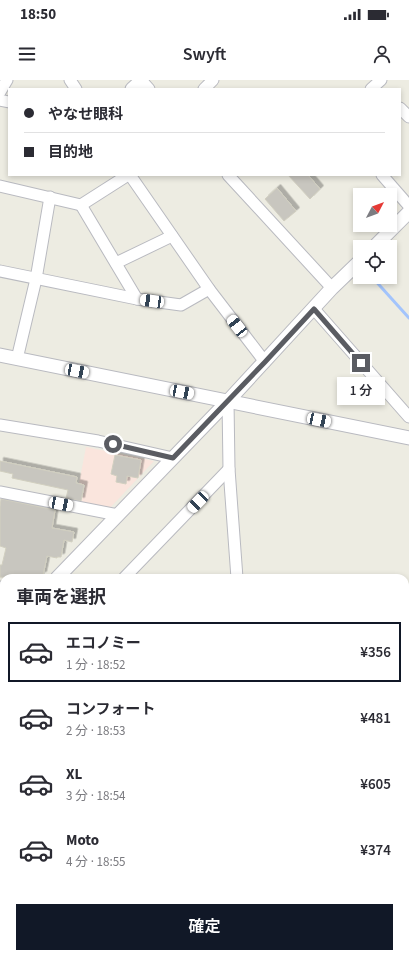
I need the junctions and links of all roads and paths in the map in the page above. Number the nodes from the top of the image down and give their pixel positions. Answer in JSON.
{"nodes":[{"id":1,"x":7,"y":80,"type":"edge"},
{"id":2,"x":141,"y":80,"type":"edge"},
{"id":3,"x":213,"y":80,"type":"edge"},
{"id":4,"x":133,"y":88,"type":"edge"},
{"id":5,"x":148,"y":88,"type":"edge"},
{"id":6,"x":205,"y":88,"type":"edge"},
{"id":7,"x":0,"y":92,"type":"edge"},
{"id":8,"x":401,"y":109,"type":"edge"},
{"id":9,"x":409,"y":117,"type":"edge"},
{"id":10,"x":127,"y":176,"type":"edge"},
{"id":11,"x":130,"y":176,"type":"edge"},
{"id":12,"x":383,"y":176,"type":"edge"},
{"id":13,"x":234,"y":177,"type":"edge"},
{"id":14,"x":0,"y":186,"type":"edge"},
{"id":15,"x":50,"y":197,"type":"junction"},
{"id":16,"x":82,"y":205,"type":"junction"},
{"id":17,"x":409,"y":206,"type":"edge"},
{"id":18,"x":409,"y":212,"type":"edge"},
{"id":19,"x":172,"y":236,"type":"junction"},
{"id":20,"x":381,"y":240,"type":"edge"},
{"id":21,"x":116,"y":263,"type":"junction"},
{"id":22,"x":353,"y":268,"type":"edge"},
{"id":23,"x":0,"y":271,"type":"edge"},
{"id":24,"x":36,"y":279,"type":"junction"},
{"id":25,"x":332,"y":288,"type":"junction"},
{"id":26,"x":208,"y":289,"type":"junction"},
{"id":27,"x":137,"y":299,"type":"junction"},
{"id":28,"x":314,"y":309,"type":"junction"},
{"id":29,"x":0,"y":355,"type":"edge"},
{"id":30,"x":17,"y":359,"type":"junction"},
{"id":31,"x":265,"y":362,"type":"junction"},
{"id":32,"x":228,"y":402,"type":"junction"},
{"id":33,"x":409,"y":417,"type":"edge"},
{"id":34,"x":0,"y":425,"type":"edge"},
{"id":35,"x":409,"y":438,"type":"edge"},
{"id":36,"x":173,"y":458,"type":"junction"},
{"id":37,"x":229,"y":469,"type":"junction"},
{"id":38,"x":0,"y":492,"type":"edge"},
{"id":39,"x":118,"y":515,"type":"junction"},
{"id":40,"x":61,"y":574,"type":"edge"},
{"id":41,"x":128,"y":574,"type":"edge"},
{"id":42,"x":237,"y":574,"type":"edge"}],
"edges":[{"from":1,"to":7,"type":"street"},
{"from":2,"to":4,"type":"street"},
{"from":2,"to":5,"type":"street"},
{"from":3,"to":6,"type":"street"},
{"from":8,"to":9,"type":"street"},
{"from":10,"to":16,"type":"street"},
{"from":11,"to":19,"type":"street"},
{"from":12,"to":17,"type":"street"},
{"from":13,"to":25,"type":"street"},
{"from":14,"to":15,"type":"street"},
{"from":15,"to":16,"type":"street"},
{"from":15,"to":24,"type":"street"},
{"from":16,"to":21,"type":"street"},
{"from":18,"to":20,"type":"street"},
{"from":19,"to":21,"type":"street"},
{"from":19,"to":26,"type":"street"},
{"from":21,"to":27,"type":"street"},
{"from":22,"to":25,"type":"street"},
{"from":23,"to":24,"type":"street"},
{"from":24,"to":27,"type":"street"},
{"from":24,"to":30,"type":"street"},
{"from":25,"to":28,"type":"street"},
{"from":26,"to":27,"type":"street"},
{"from":26,"to":31,"type":"street"},
{"from":28,"to":31,"type":"street"},
{"from":28,"to":33,"type":"street"},
{"from":29,"to":30,"type":"street"},
{"from":30,"to":32,"type":"street"},
{"from":31,"to":32,"type":"street"},
{"from":32,"to":35,"type":"street"},
{"from":32,"to":36,"type":"street"},
{"from":32,"to":37,"type":"street"},
{"from":34,"to":36,"type":"street"},
{"from":36,"to":39,"type":"street"},
{"from":37,"to":41,"type":"street"},
{"from":37,"to":42,"type":"street"},
{"from":38,"to":39,"type":"street"},
{"from":39,"to":40,"type":"street"}]}
